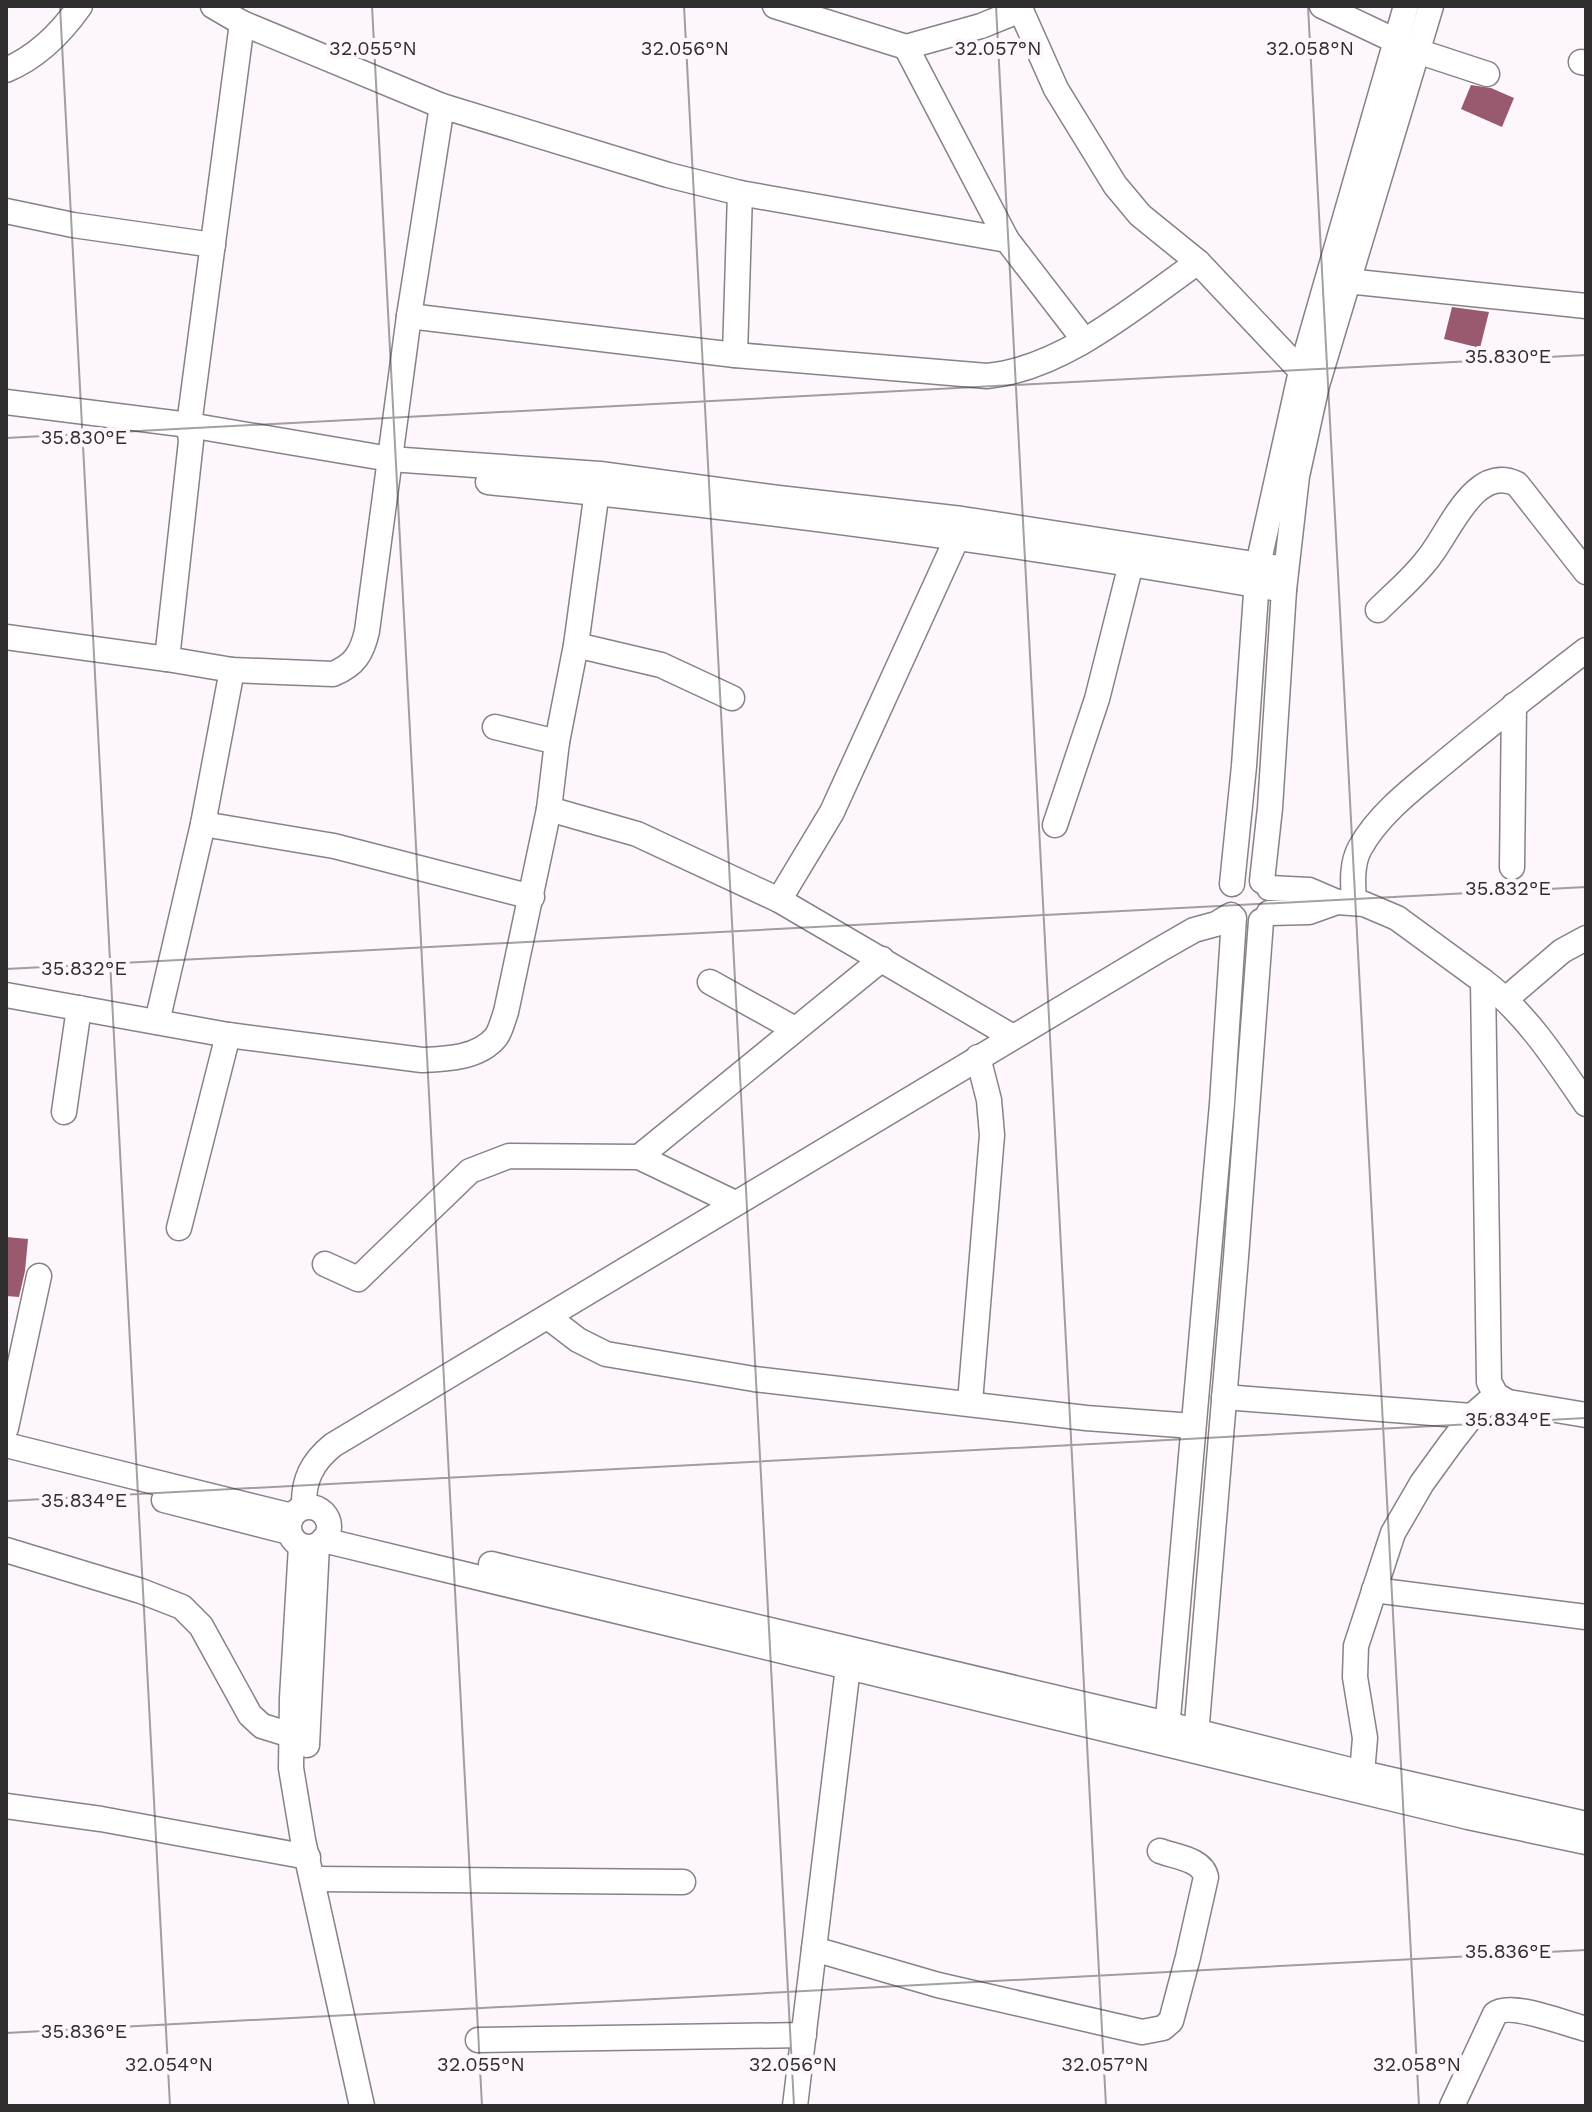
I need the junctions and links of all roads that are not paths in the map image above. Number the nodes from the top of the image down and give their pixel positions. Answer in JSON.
{"nodes":[{"id":1,"x":80,"y":6,"type":"edge"},
{"id":2,"x":213,"y":6,"type":"edge"},
{"id":3,"x":775,"y":6,"type":"edge"},
{"id":4,"x":1322,"y":6,"type":"edge"},
{"id":5,"x":1406,"y":6,"type":"edge"},
{"id":6,"x":1431,"y":6,"type":"edge"},
{"id":7,"x":1020,"y":8,"type":"edge"},
{"id":8,"x":242,"y":23,"type":"junction"},
{"id":9,"x":1394,"y":41,"type":"junction"},
{"id":10,"x":906,"y":47,"type":"junction"},
{"id":11,"x":1417,"y":51,"type":"junction"},
{"id":12,"x":6,"y":70,"type":"edge"},
{"id":13,"x":1487,"y":74,"type":"dead end"},
{"id":14,"x":442,"y":106,"type":"junction"},
{"id":15,"x":740,"y":193,"type":"junction"},
{"id":16,"x":6,"y":211,"type":"edge"},
{"id":17,"x":1007,"y":240,"type":"junction"},
{"id":18,"x":213,"y":245,"type":"junction"},
{"id":19,"x":1198,"y":262,"type":"junction"},
{"id":20,"x":1347,"y":281,"type":"junction"},
{"id":21,"x":1586,"y":306,"type":"edge"},
{"id":22,"x":409,"y":316,"type":"junction"},
{"id":23,"x":1084,"y":340,"type":"junction"},
{"id":24,"x":735,"y":355,"type":"junction"},
{"id":25,"x":1301,"y":371,"type":"junction"},
{"id":26,"x":6,"y":402,"type":"edge"},
{"id":27,"x":6,"y":418,"type":"edge"},
{"id":28,"x":190,"y":433,"type":"junction"},
{"id":29,"x":390,"y":465,"type":"junction"},
{"id":30,"x":598,"y":483,"type":"junction"},
{"id":31,"x":959,"y":528,"type":"junction"},
{"id":32,"x":1133,"y":556,"type":"junction"},
{"id":33,"x":1586,"y":572,"type":"edge"},
{"id":34,"x":1257,"y":575,"type":"junction"},
{"id":35,"x":1285,"y":580,"type":"junction"},
{"id":36,"x":1378,"y":610,"type":"dead end"},
{"id":37,"x":6,"y":637,"type":"edge"},
{"id":38,"x":576,"y":645,"type":"junction"},
{"id":39,"x":1586,"y":650,"type":"edge"},
{"id":40,"x":167,"y":659,"type":"junction"},
{"id":41,"x":232,"y":670,"type":"junction"},
{"id":42,"x":732,"y":698,"type":"dead end"},
{"id":43,"x":1514,"y":705,"type":"junction"},
{"id":44,"x":495,"y":727,"type":"dead end"},
{"id":45,"x":557,"y":742,"type":"junction"},
{"id":46,"x":549,"y":809,"type":"junction"},
{"id":47,"x":203,"y":824,"type":"junction"},
{"id":48,"x":1055,"y":825,"type":"dead end"},
{"id":49,"x":1512,"y":867,"type":"dead end"},
{"id":50,"x":1266,"y":885,"type":"junction"},
{"id":51,"x":532,"y":897,"type":"junction"},
{"id":52,"x":779,"y":900,"type":"junction"},
{"id":53,"x":1346,"y":902,"type":"junction"},
{"id":54,"x":1231,"y":904,"type":"junction"},
{"id":55,"x":1265,"y":917,"type":"junction"},
{"id":56,"x":1586,"y":938,"type":"edge"},
{"id":57,"x":882,"y":959,"type":"junction"},
{"id":58,"x":1483,"y":981,"type":"junction"},
{"id":59,"x":710,"y":982,"type":"dead end"},
{"id":60,"x":6,"y":995,"type":"edge"},
{"id":61,"x":1507,"y":998,"type":"junction"},
{"id":62,"x":79,"y":1008,"type":"junction"},
{"id":63,"x":157,"y":1022,"type":"junction"},
{"id":64,"x":795,"y":1029,"type":"junction"},
{"id":65,"x":228,"y":1035,"type":"junction"},
{"id":66,"x":1013,"y":1037,"type":"junction"},
{"id":67,"x":978,"y":1057,"type":"junction"},
{"id":68,"x":1586,"y":1104,"type":"edge"},
{"id":69,"x":64,"y":1112,"type":"dead end"},
{"id":70,"x":639,"y":1157,"type":"junction"},
{"id":71,"x":735,"y":1203,"type":"junction"},
{"id":72,"x":179,"y":1228,"type":"dead end"},
{"id":73,"x":325,"y":1264,"type":"dead end"},
{"id":74,"x":39,"y":1276,"type":"dead end"},
{"id":75,"x":548,"y":1317,"type":"junction"},
{"id":76,"x":1496,"y":1395,"type":"junction"},
{"id":77,"x":1224,"y":1397,"type":"junction"},
{"id":78,"x":970,"y":1402,"type":"junction"},
{"id":79,"x":1586,"y":1415,"type":"edge"},
{"id":80,"x":1472,"y":1416,"type":"junction"},
{"id":81,"x":1193,"y":1426,"type":"junction"},
{"id":82,"x":6,"y":1428,"type":"edge"},
{"id":83,"x":6,"y":1445,"type":"edge"},
{"id":84,"x":6,"y":1461,"type":"edge"},
{"id":85,"x":308,"y":1530,"type":"junction"},
{"id":86,"x":6,"y":1550,"type":"edge"},
{"id":87,"x":1374,"y":1590,"type":"junction"},
{"id":88,"x":1586,"y":1617,"type":"edge"},
{"id":89,"x":848,"y":1667,"type":"junction"},
{"id":90,"x":1167,"y":1734,"type":"junction"},
{"id":91,"x":291,"y":1735,"type":"junction"},
{"id":92,"x":1196,"y":1740,"type":"junction"},
{"id":93,"x":1362,"y":1773,"type":"junction"},
{"id":94,"x":6,"y":1806,"type":"edge"},
{"id":95,"x":1586,"y":1824,"type":"edge"},
{"id":96,"x":301,"y":1827,"type":"junction"},
{"id":97,"x":1586,"y":1842,"type":"edge"},
{"id":98,"x":1160,"y":1851,"type":"dead end"},
{"id":99,"x":310,"y":1868,"type":"junction"},
{"id":100,"x":683,"y":1882,"type":"dead end"},
{"id":101,"x":814,"y":1949,"type":"junction"},
{"id":102,"x":1586,"y":2029,"type":"edge"},
{"id":103,"x":804,"y":2035,"type":"junction"},
{"id":104,"x":478,"y":2040,"type":"dead end"},
{"id":105,"x":362,"y":2106,"type":"edge"},
{"id":106,"x":795,"y":2106,"type":"edge"},
{"id":107,"x":1452,"y":2106,"type":"edge"}],
"edges":[{"from":1,"to":12,"type":"street"},
{"from":2,"to":8,"type":"street"},
{"from":3,"to":10,"type":"street"},
{"from":4,"to":9,"type":"street"},
{"from":5,"to":9,"type":"street"},
{"from":6,"to":11,"type":"street"},
{"from":7,"to":10,"type":"street"},
{"from":7,"to":19,"type":"street"},
{"from":8,"to":14,"type":"street"},
{"from":8,"to":18,"type":"street"},
{"from":9,"to":11,"type":"street"},
{"from":9,"to":25,"type":"street"},
{"from":10,"to":17,"type":"street"},
{"from":11,"to":13,"type":"street"},
{"from":11,"to":20,"type":"street"},
{"from":14,"to":15,"type":"street"},
{"from":14,"to":22,"type":"street"},
{"from":15,"to":17,"type":"street"},
{"from":15,"to":24,"type":"street"},
{"from":16,"to":18,"type":"street"},
{"from":17,"to":23,"type":"street"},
{"from":18,"to":28,"type":"street"},
{"from":19,"to":23,"type":"street"},
{"from":19,"to":25,"type":"street"},
{"from":20,"to":21,"type":"street"},
{"from":20,"to":35,"type":"street"},
{"from":22,"to":24,"type":"street"},
{"from":22,"to":29,"type":"street"},
{"from":23,"to":24,"type":"street"},
{"from":25,"to":34,"type":"street"},
{"from":26,"to":28,"type":"street"},
{"from":27,"to":28,"type":"street"},
{"from":28,"to":29,"type":"street"},
{"from":28,"to":40,"type":"street"},
{"from":29,"to":30,"type":"street"},
{"from":29,"to":41,"type":"street"},
{"from":30,"to":31,"type":"street"},
{"from":30,"to":38,"type":"street"},
{"from":31,"to":32,"type":"street"},
{"from":31,"to":52,"type":"street"},
{"from":32,"to":34,"type":"street"},
{"from":32,"to":48,"type":"street"},
{"from":33,"to":36,"type":"street"},
{"from":34,"to":35,"type":"street"},
{"from":34,"to":54,"type":"street"},
{"from":35,"to":50,"type":"street"},
{"from":37,"to":40,"type":"street"},
{"from":38,"to":42,"type":"street"},
{"from":38,"to":45,"type":"street"},
{"from":39,"to":43,"type":"street"},
{"from":40,"to":41,"type":"street"},
{"from":41,"to":47,"type":"street"},
{"from":43,"to":49,"type":"street"},
{"from":43,"to":53,"type":"street"},
{"from":44,"to":45,"type":"street"},
{"from":45,"to":46,"type":"street"},
{"from":46,"to":51,"type":"street"},
{"from":46,"to":52,"type":"street"},
{"from":47,"to":51,"type":"street"},
{"from":47,"to":63,"type":"street"},
{"from":50,"to":53,"type":"street"},
{"from":50,"to":54,"type":"street"},
{"from":50,"to":55,"type":"street"},
{"from":51,"to":65,"type":"street"},
{"from":52,"to":57,"type":"street"},
{"from":53,"to":55,"type":"street"},
{"from":53,"to":58,"type":"street"},
{"from":54,"to":55,"type":"street"},
{"from":54,"to":66,"type":"street"},
{"from":54,"to":81,"type":"street"},
{"from":55,"to":77,"type":"street"},
{"from":56,"to":61,"type":"street"},
{"from":57,"to":64,"type":"street"},
{"from":57,"to":66,"type":"street"},
{"from":58,"to":61,"type":"street"},
{"from":58,"to":76,"type":"street"},
{"from":59,"to":64,"type":"street"},
{"from":60,"to":62,"type":"street"},
{"from":61,"to":68,"type":"street"},
{"from":62,"to":63,"type":"street"},
{"from":62,"to":69,"type":"street"},
{"from":63,"to":65,"type":"street"},
{"from":64,"to":70,"type":"street"},
{"from":65,"to":72,"type":"street"},
{"from":66,"to":67,"type":"street"},
{"from":67,"to":71,"type":"street"},
{"from":67,"to":78,"type":"street"},
{"from":70,"to":71,"type":"street"},
{"from":70,"to":73,"type":"street"},
{"from":71,"to":75,"type":"street"},
{"from":74,"to":82,"type":"street"},
{"from":75,"to":78,"type":"street"},
{"from":75,"to":85,"type":"street"},
{"from":76,"to":79,"type":"street"},
{"from":76,"to":80,"type":"street"},
{"from":77,"to":80,"type":"street"},
{"from":77,"to":92,"type":"street"},
{"from":78,"to":81,"type":"street"},
{"from":80,"to":87,"type":"street"},
{"from":81,"to":90,"type":"street"},
{"from":83,"to":85,"type":"street"},
{"from":84,"to":85,"type":"street"},
{"from":85,"to":89,"type":"street"},
{"from":85,"to":90,"type":"street"},
{"from":85,"to":91,"type":"street"},
{"from":85,"to":96,"type":"street"},
{"from":86,"to":91,"type":"street"},
{"from":87,"to":88,"type":"street"},
{"from":87,"to":93,"type":"street"},
{"from":89,"to":90,"type":"street"},
{"from":89,"to":101,"type":"street"},
{"from":90,"to":92,"type":"street"},
{"from":91,"to":96,"type":"street"},
{"from":92,"to":93,"type":"street"},
{"from":92,"to":97,"type":"street"},
{"from":93,"to":95,"type":"street"},
{"from":94,"to":99,"type":"street"},
{"from":96,"to":99,"type":"street"},
{"from":98,"to":101,"type":"street"},
{"from":99,"to":100,"type":"street"},
{"from":99,"to":105,"type":"street"},
{"from":101,"to":103,"type":"street"},
{"from":102,"to":107,"type":"street"},
{"from":103,"to":104,"type":"street"},
{"from":103,"to":106,"type":"street"}]}
